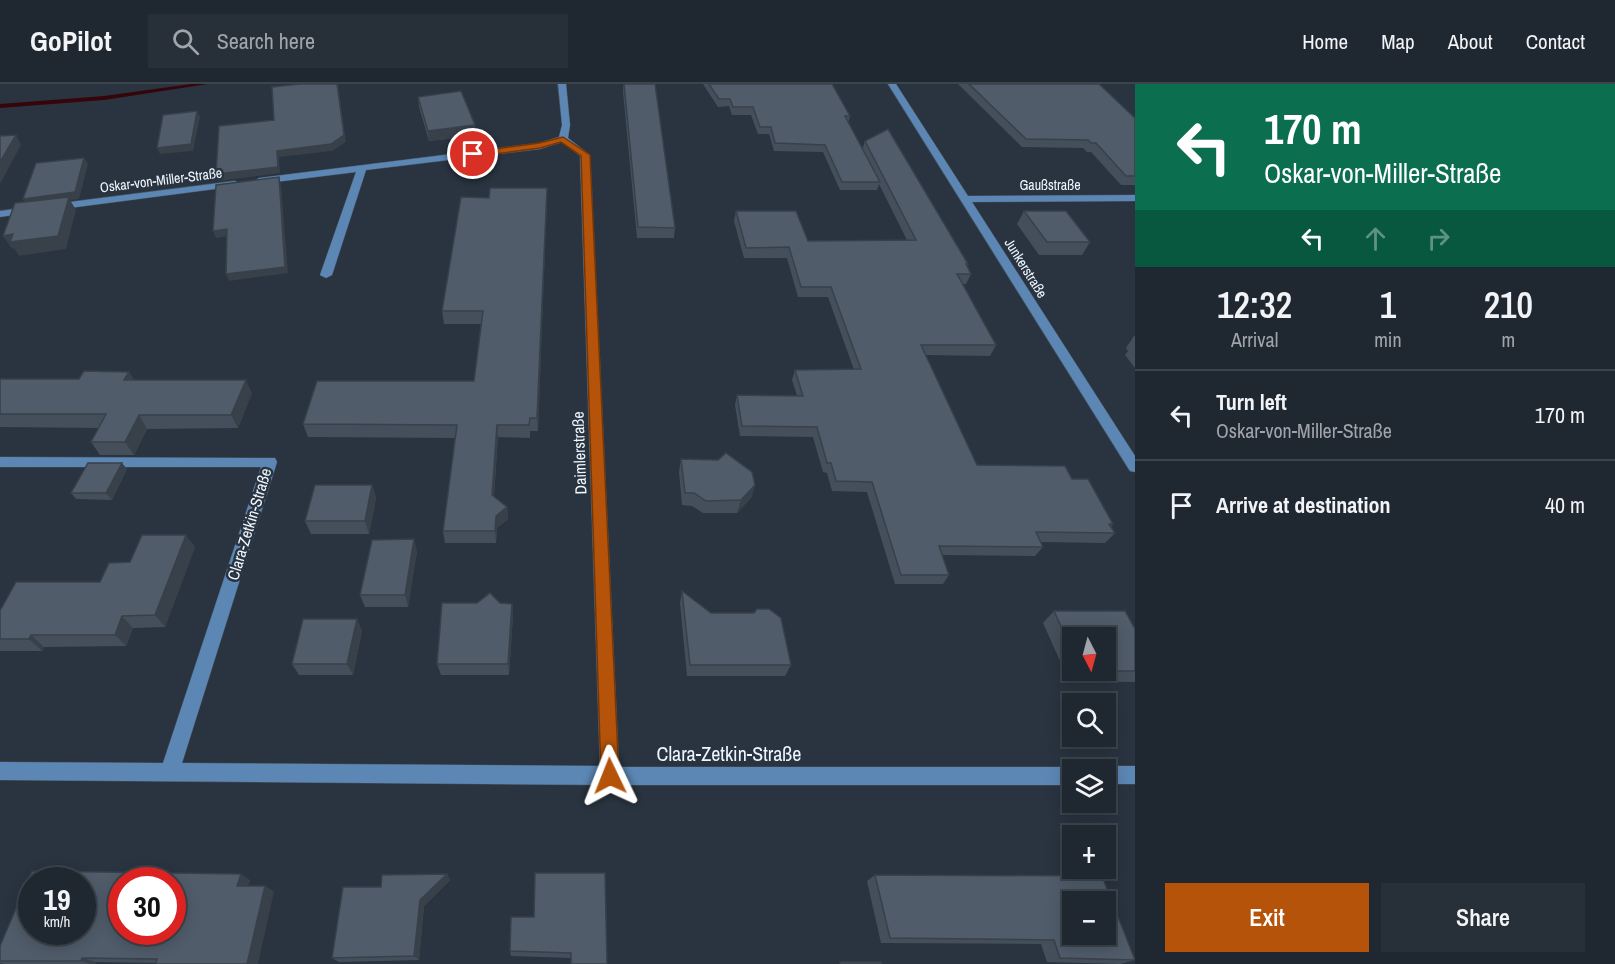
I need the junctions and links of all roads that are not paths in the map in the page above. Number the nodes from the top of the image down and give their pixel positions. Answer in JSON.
{"nodes":[{"id":1,"x":562,"y":84,"type":"edge"},
{"id":2,"x":892,"y":84,"type":"edge"},
{"id":3,"x":563,"y":140,"type":"junction"},
{"id":4,"x":362,"y":169,"type":"junction"},
{"id":5,"x":1135,"y":198,"type":"edge"},
{"id":6,"x":965,"y":199,"type":"junction"},
{"id":7,"x":47,"y":208,"type":"edge"},
{"id":8,"x":35,"y":210,"type":"edge"},
{"id":9,"x":0,"y":214,"type":"edge"},
{"id":10,"x":326,"y":275,"type":"dead end"},
{"id":11,"x":0,"y":462,"type":"edge"},
{"id":12,"x":1135,"y":467,"type":"edge"},
{"id":13,"x":0,"y":771,"type":"edge"},
{"id":14,"x":169,"y":773,"type":"junction"},
{"id":15,"x":610,"y":776,"type":"junction"},
{"id":16,"x":1062,"y":776,"type":"edge"},
{"id":17,"x":1116,"y":776,"type":"edge"},
{"id":18,"x":1135,"y":776,"type":"edge"}],
"edges":[{"from":1,"to":3,"type":"street"},
{"from":2,"to":6,"type":"street","name":"Junkerstraße"},
{"from":3,"to":4,"type":"street","name":"Oskar-von-Miller-Straße"},
{"from":3,"to":15,"type":"street","name":"Daimlerstraße"},
{"from":4,"to":7,"type":"street","name":"Oskar-von-Miller-Straße"},
{"from":4,"to":10,"type":"street"},
{"from":5,"to":6,"type":"street","name":"Gaußstraße"},
{"from":6,"to":12,"type":"street","name":"Junkerstraße"},
{"from":8,"to":9,"type":"street"},
{"from":11,"to":14,"type":"street","name":"Clara-Zetkin-Straße"},
{"from":13,"to":14,"type":"street","name":"Clara-Zetkin-Straße"},
{"from":14,"to":15,"type":"street","name":"Clara-Zetkin-Straße"},
{"from":15,"to":16,"type":"street","name":"Clara-Zetkin-Straße"},
{"from":17,"to":18,"type":"street"}]}
